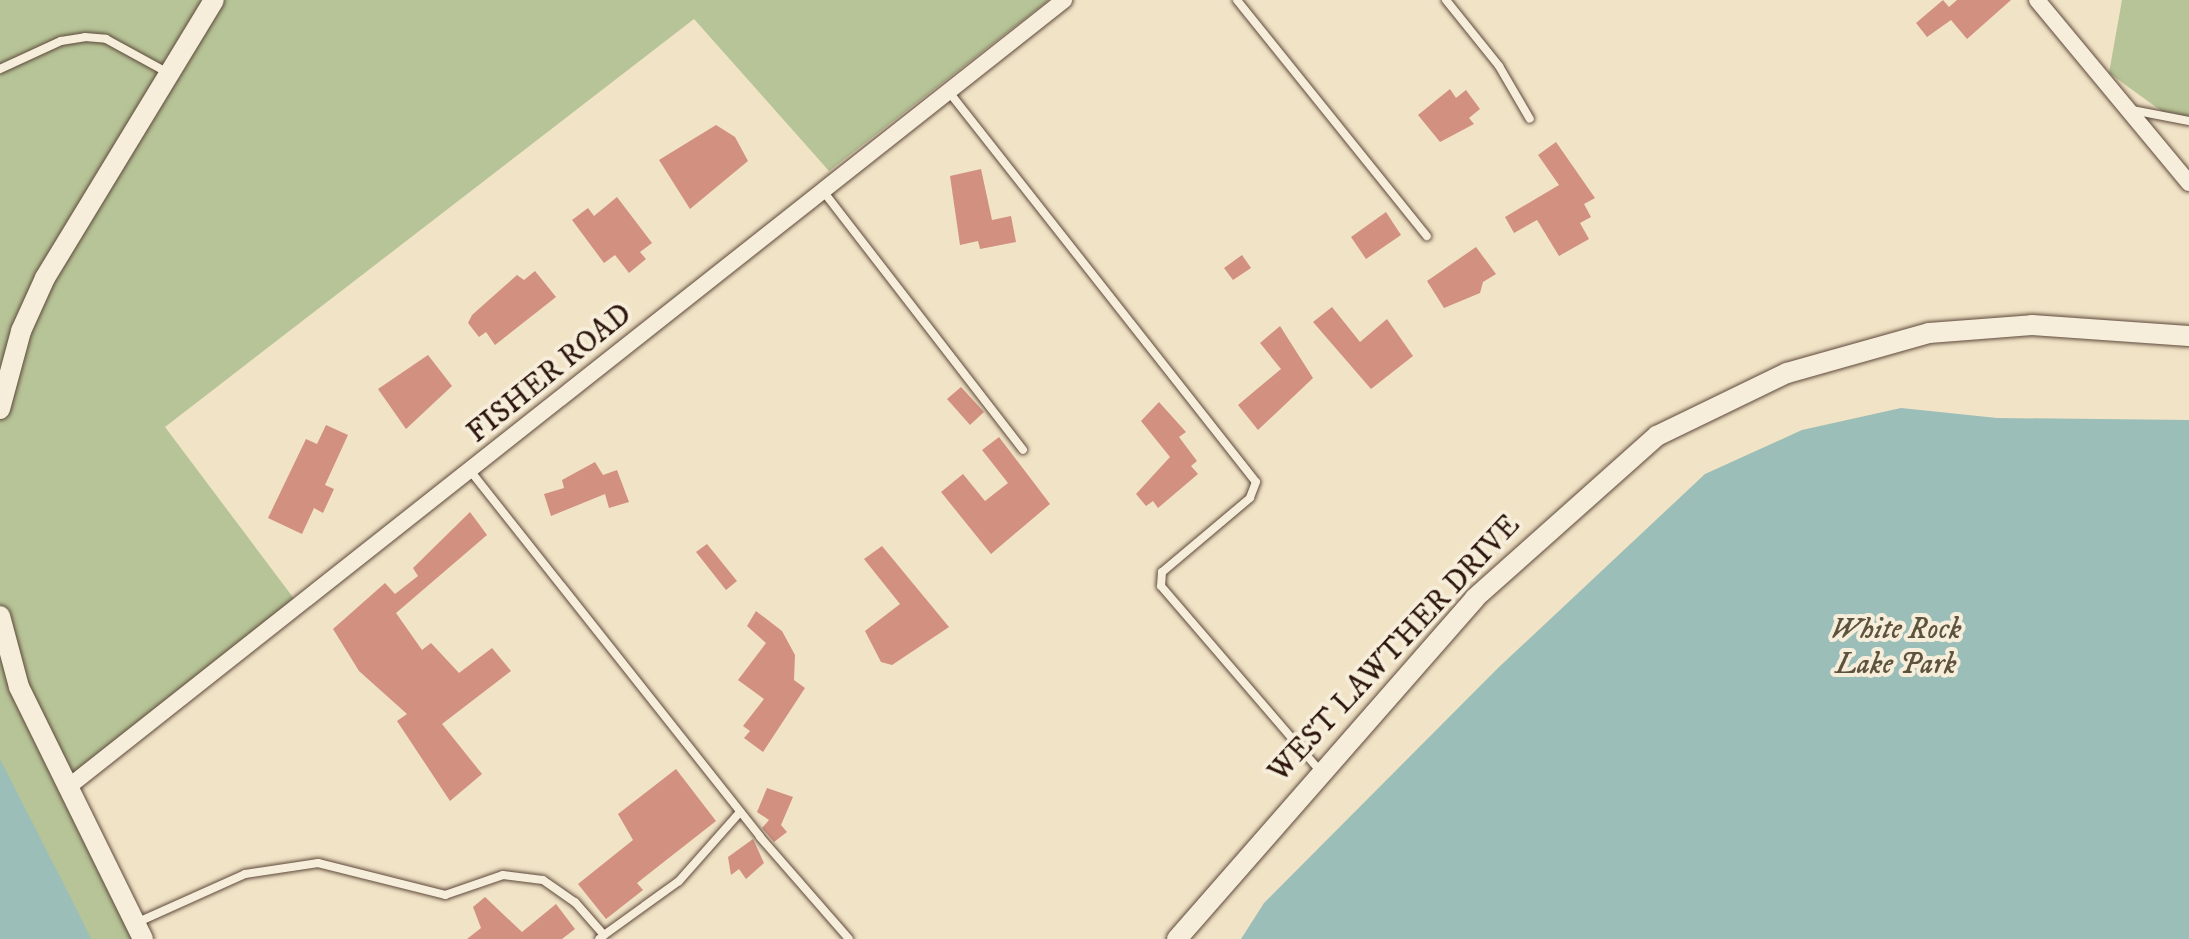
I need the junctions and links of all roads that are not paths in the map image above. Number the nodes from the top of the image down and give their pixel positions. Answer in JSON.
{"nodes":[{"id":1,"x":214,"y":0,"type":"edge"},
{"id":2,"x":1064,"y":0,"type":"edge"},
{"id":3,"x":1237,"y":0,"type":"edge"},
{"id":4,"x":1446,"y":0,"type":"edge"},
{"id":5,"x":2037,"y":0,"type":"edge"},
{"id":6,"x":0,"y":69,"type":"edge"},
{"id":7,"x":169,"y":73,"type":"junction"},
{"id":8,"x":949,"y":92,"type":"junction"},
{"id":9,"x":2127,"y":110,"type":"junction"},
{"id":10,"x":1530,"y":119,"type":"dead end"},
{"id":11,"x":2189,"y":121,"type":"edge"},
{"id":12,"x":2189,"y":183,"type":"edge"},
{"id":13,"x":823,"y":191,"type":"junction"},
{"id":14,"x":1427,"y":236,"type":"dead end"},
{"id":15,"x":2189,"y":336,"type":"edge"},
{"id":16,"x":0,"y":409,"type":"edge"},
{"id":17,"x":1023,"y":450,"type":"dead end"},
{"id":18,"x":472,"y":473,"type":"junction"},
{"id":19,"x":0,"y":616,"type":"edge"},
{"id":20,"x":1320,"y":771,"type":"junction"},
{"id":21,"x":67,"y":788,"type":"junction"},
{"id":22,"x":740,"y":812,"type":"junction"},
{"id":23,"x":139,"y":931,"type":"edge"},
{"id":24,"x":601,"y":937,"type":"edge"},
{"id":25,"x":849,"y":939,"type":"edge"},
{"id":26,"x":1177,"y":939,"type":"edge"}],
"edges":[{"from":1,"to":7,"type":"street"},
{"from":2,"to":8,"type":"street","name":"FISHER ROAD"},
{"from":3,"to":14,"type":"lane"},
{"from":4,"to":10,"type":"lane"},
{"from":5,"to":9,"type":"street"},
{"from":6,"to":7,"type":"lane"},
{"from":7,"to":16,"type":"street"},
{"from":8,"to":13,"type":"street","name":"FISHER ROAD"},
{"from":8,"to":20,"type":"lane"},
{"from":9,"to":11,"type":"lane"},
{"from":9,"to":12,"type":"street"},
{"from":13,"to":17,"type":"lane"},
{"from":13,"to":18,"type":"street","name":"FISHER ROAD"},
{"from":15,"to":20,"type":"street","name":"WEST LAWTHER DRIVE"},
{"from":18,"to":21,"type":"street","name":"FISHER ROAD"},
{"from":18,"to":22,"type":"lane"},
{"from":19,"to":21,"type":"street"},
{"from":20,"to":26,"type":"street","name":"WEST LAWTHER DRIVE"},
{"from":21,"to":23,"type":"street"},
{"from":22,"to":24,"type":"lane"},
{"from":22,"to":25,"type":"lane"},
{"from":23,"to":24,"type":"lane"}]}
